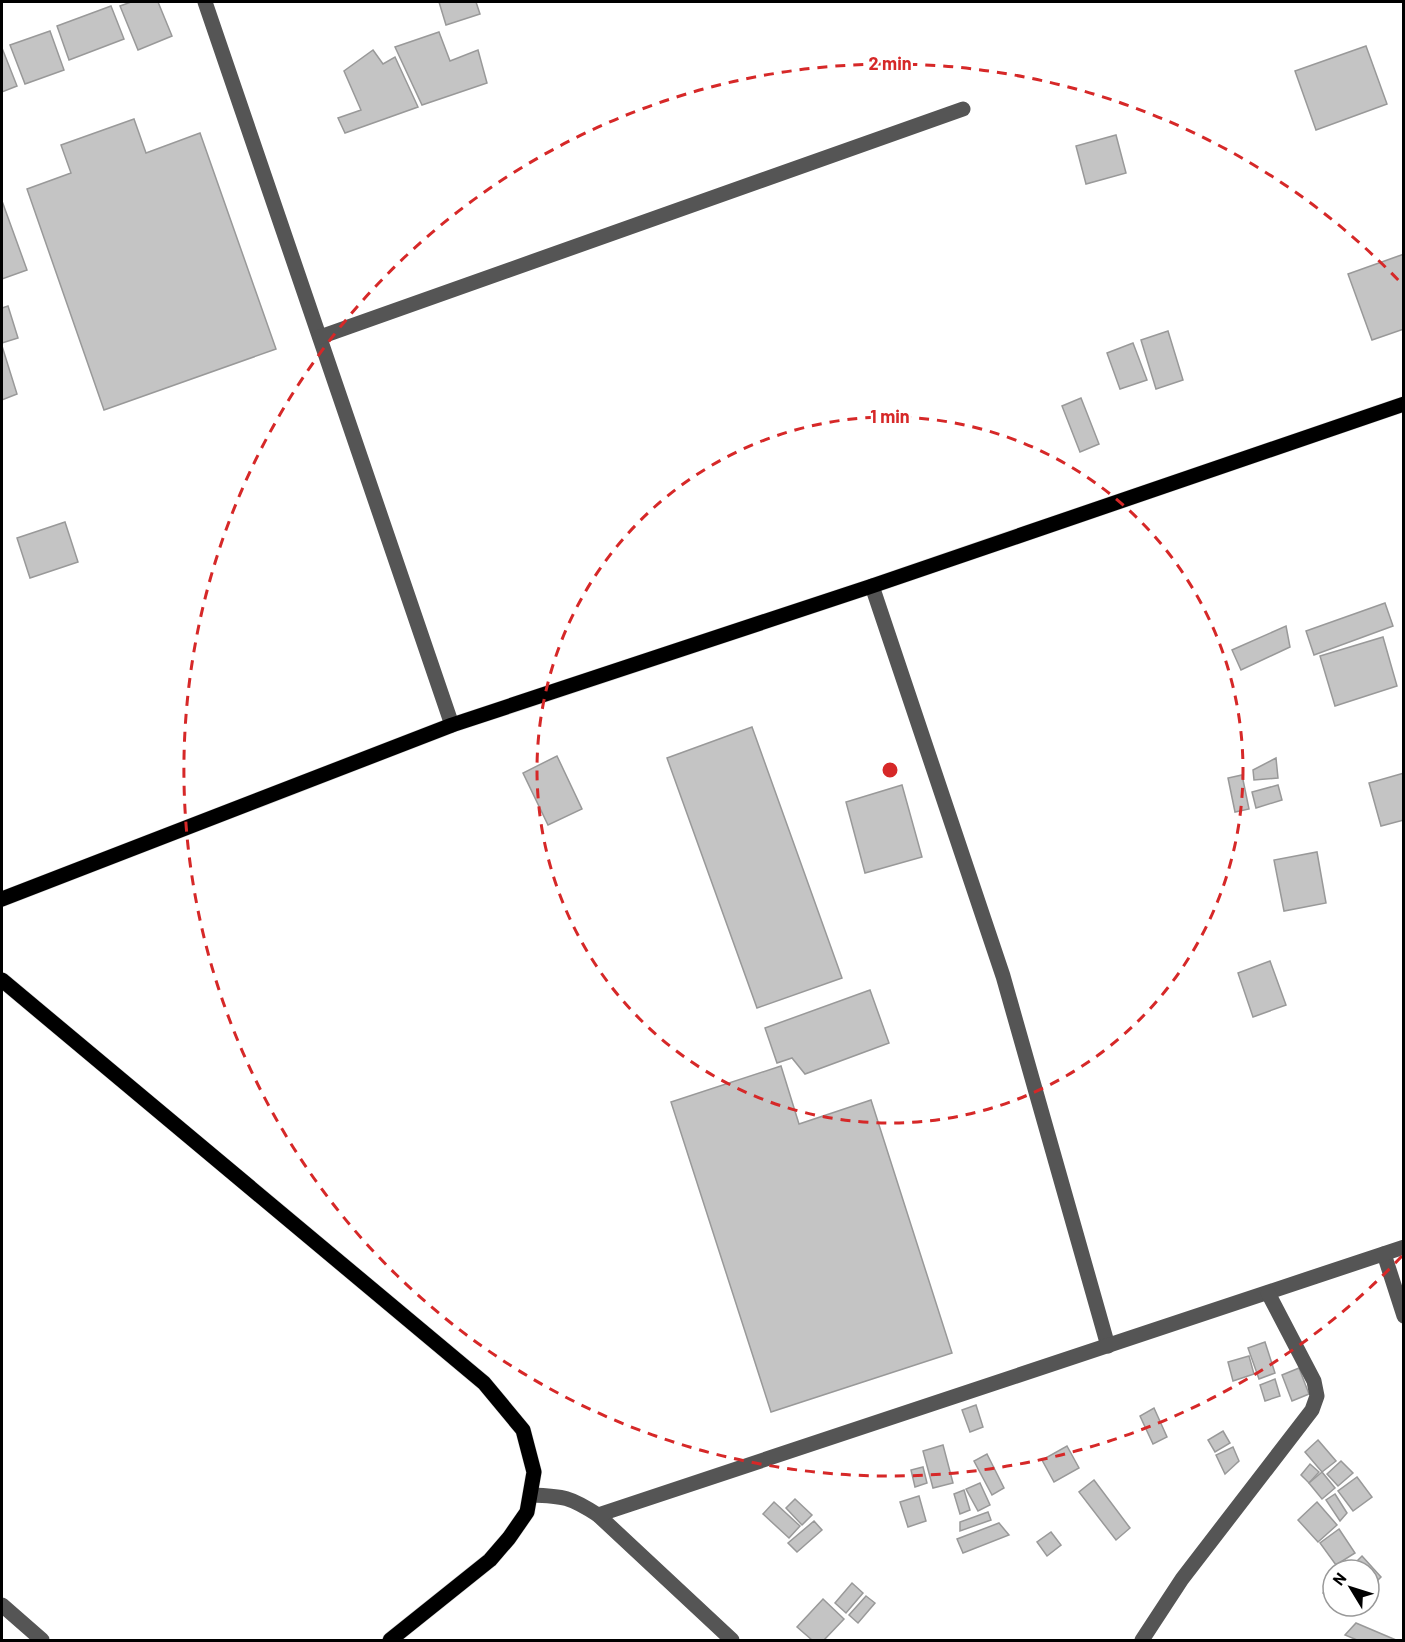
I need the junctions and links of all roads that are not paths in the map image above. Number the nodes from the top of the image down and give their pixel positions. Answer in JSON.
{"nodes":[{"id":1,"x":205,"y":2,"type":"edge"},
{"id":2,"x":963,"y":109,"type":"dead end"},
{"id":3,"x":320,"y":337,"type":"junction"},
{"id":4,"x":1404,"y":404,"type":"edge"},
{"id":5,"x":872,"y":586,"type":"junction"},
{"id":6,"x":452,"y":725,"type":"junction"},
{"id":7,"x":2,"y":899,"type":"edge"},
{"id":8,"x":2,"y":980,"type":"edge"},
{"id":9,"x":1404,"y":1247,"type":"edge"},
{"id":10,"x":1384,"y":1254,"type":"junction"},
{"id":11,"x":1268,"y":1293,"type":"junction"},
{"id":12,"x":1404,"y":1316,"type":"edge"},
{"id":13,"x":1108,"y":1346,"type":"junction"},
{"id":14,"x":531,"y":1495,"type":"junction"},
{"id":15,"x":598,"y":1515,"type":"junction"},
{"id":16,"x":2,"y":1605,"type":"edge"},
{"id":17,"x":42,"y":1641,"type":"edge"},
{"id":18,"x":390,"y":1641,"type":"edge"},
{"id":19,"x":732,"y":1641,"type":"edge"},
{"id":20,"x":1142,"y":1641,"type":"edge"}],
"edges":[{"from":1,"to":3,"type":"street"},
{"from":2,"to":3,"type":"street"},
{"from":3,"to":6,"type":"street"},
{"from":4,"to":5,"type":"main road"},
{"from":5,"to":6,"type":"main road"},
{"from":5,"to":13,"type":"street"},
{"from":6,"to":7,"type":"main road"},
{"from":8,"to":14,"type":"main road"},
{"from":9,"to":10,"type":"street"},
{"from":10,"to":11,"type":"street"},
{"from":10,"to":12,"type":"street"},
{"from":11,"to":13,"type":"street"},
{"from":11,"to":20,"type":"street"},
{"from":13,"to":15,"type":"street"},
{"from":14,"to":15,"type":"street"},
{"from":14,"to":18,"type":"main road"},
{"from":15,"to":19,"type":"street"},
{"from":16,"to":17,"type":"street"}]}
